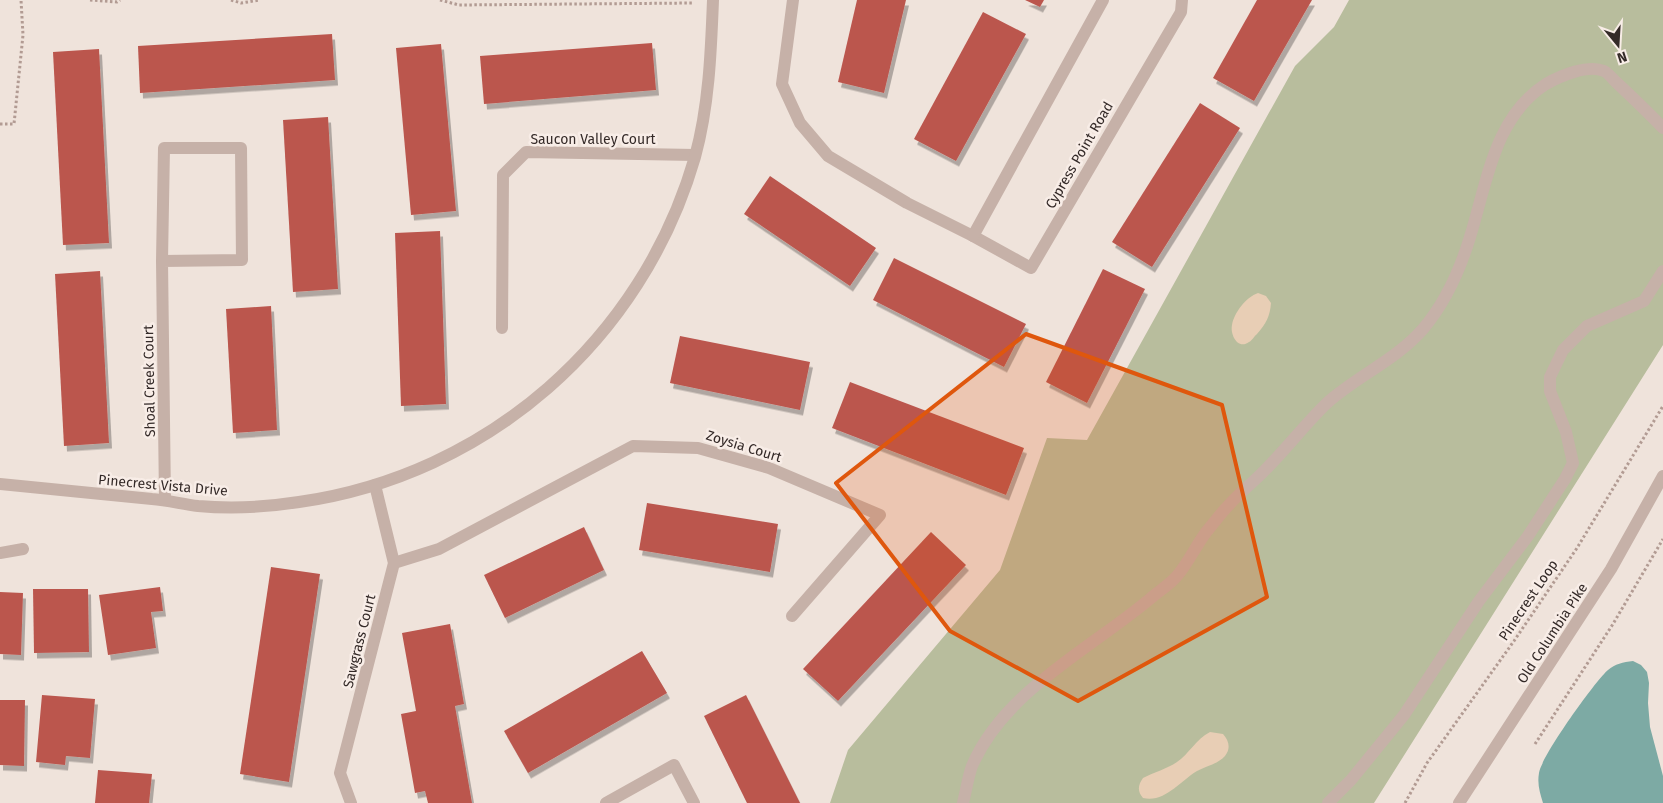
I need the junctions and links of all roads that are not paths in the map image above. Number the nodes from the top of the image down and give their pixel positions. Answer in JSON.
{"nodes":[{"id":1,"x":793,"y":0,"type":"edge"},
{"id":2,"x":1104,"y":0,"type":"edge"},
{"id":3,"x":1182,"y":0,"type":"edge"},
{"id":4,"x":713,"y":1,"type":"edge"},
{"id":5,"x":1663,"y":128,"type":"edge"},
{"id":6,"x":695,"y":155,"type":"junction"},
{"id":7,"x":973,"y":236,"type":"junction"},
{"id":8,"x":162,"y":261,"type":"junction"},
{"id":9,"x":1663,"y":271,"type":"edge"},
{"id":10,"x":502,"y":328,"type":"dead end"},
{"id":11,"x":1663,"y":476,"type":"edge"},
{"id":12,"x":0,"y":484,"type":"edge"},
{"id":13,"x":375,"y":485,"type":"junction"},
{"id":14,"x":165,"y":500,"type":"junction"},
{"id":15,"x":24,"y":549,"type":"dead end"},
{"id":16,"x":0,"y":553,"type":"edge"},
{"id":17,"x":394,"y":563,"type":"junction"},
{"id":18,"x":792,"y":616,"type":"dead end"},
{"id":19,"x":351,"y":803,"type":"edge"},
{"id":20,"x":606,"y":803,"type":"edge"},
{"id":21,"x":694,"y":803,"type":"edge"},
{"id":22,"x":964,"y":803,"type":"edge"},
{"id":23,"x":1328,"y":803,"type":"edge"},
{"id":24,"x":1459,"y":803,"type":"edge"}],
"edges":[{"from":1,"to":7,"type":"street","name":"Cypress Point Road"},
{"from":2,"to":7,"type":"street"},
{"from":3,"to":7,"type":"street","name":"Cypress Point Road"},
{"from":4,"to":6,"type":"street","name":"Pinecrest Vista Drive"},
{"from":5,"to":22,"type":"street"},
{"from":6,"to":10,"type":"street","name":"Saucon Valley Court"},
{"from":6,"to":13,"type":"street","name":"Pinecrest Vista Drive"},
{"from":8,"to":8,"type":"street","name":"Shoal Creek Court"},
{"from":8,"to":14,"type":"street","name":"Shoal Creek Court"},
{"from":9,"to":23,"type":"street"},
{"from":11,"to":24,"type":"street","name":"Old Columbia Pike"},
{"from":12,"to":14,"type":"street","name":"Pinecrest Vista Drive"},
{"from":13,"to":14,"type":"street","name":"Pinecrest Vista Drive"},
{"from":13,"to":17,"type":"street","name":"Sawgrass Court"},
{"from":15,"to":16,"type":"street"},
{"from":17,"to":18,"type":"street","name":"Zoysia Court"},
{"from":17,"to":19,"type":"street","name":"Sawgrass Court"},
{"from":20,"to":21,"type":"street"}]}
